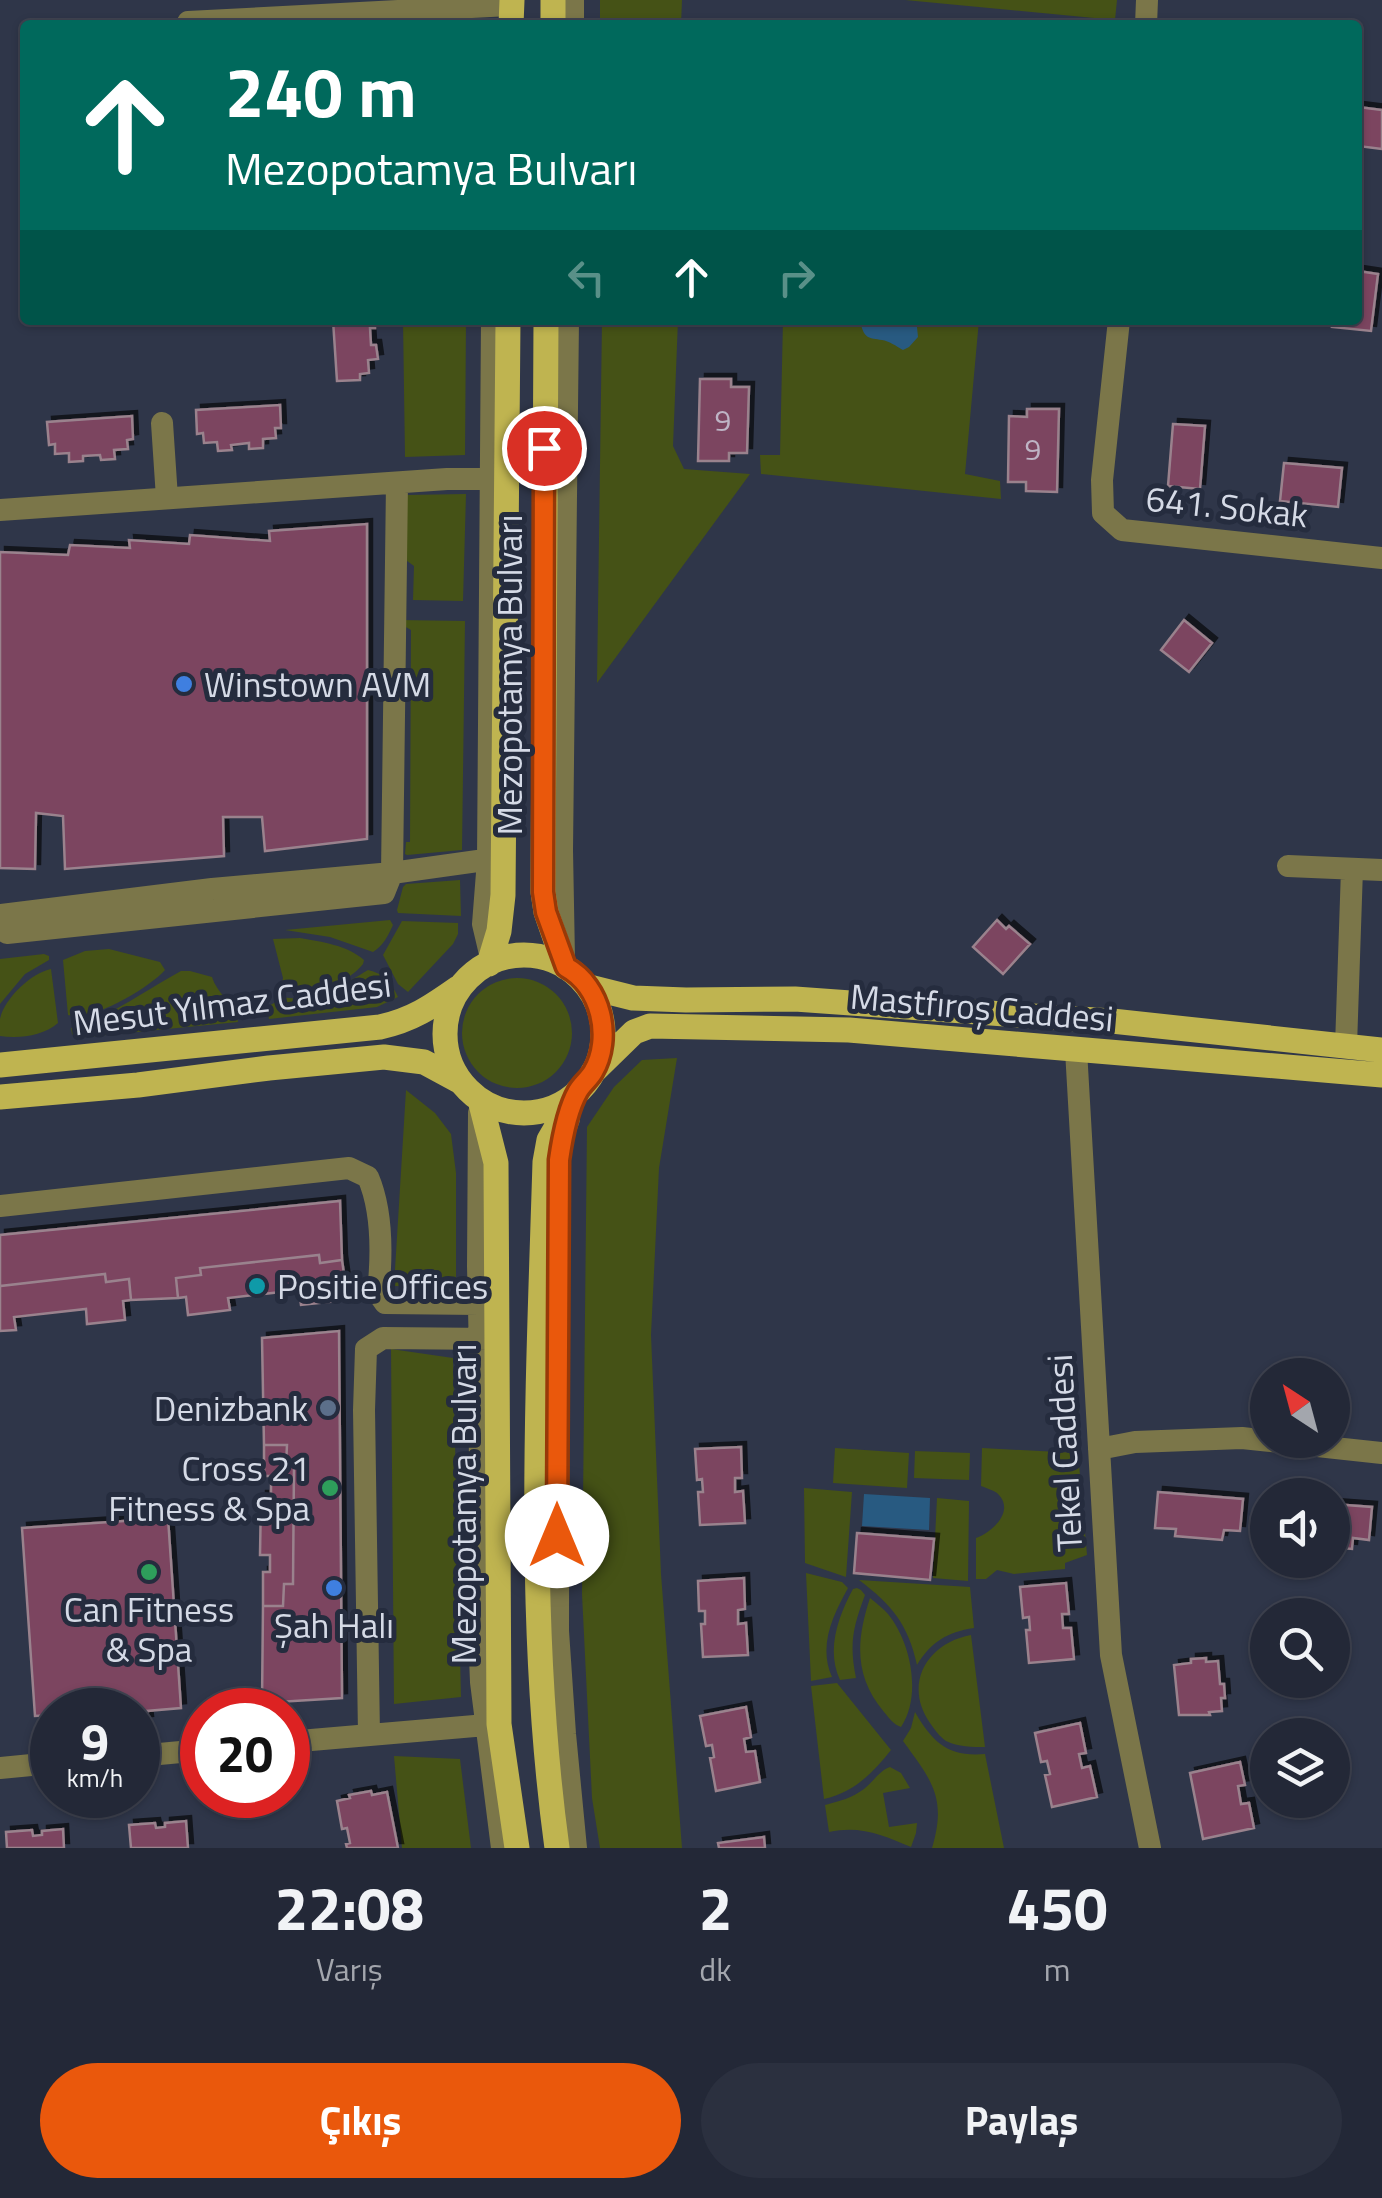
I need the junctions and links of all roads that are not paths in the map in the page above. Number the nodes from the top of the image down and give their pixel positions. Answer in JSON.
{"nodes":[{"id":1,"x":503,"y":10,"type":"edge"},
{"id":2,"x":240,"y":20,"type":"edge"},
{"id":3,"x":492,"y":325,"type":"edge"},
{"id":4,"x":508,"y":325,"type":"edge"},
{"id":5,"x":546,"y":325,"type":"edge"},
{"id":6,"x":568,"y":325,"type":"edge"},
{"id":7,"x":1119,"y":325,"type":"edge"},
{"id":8,"x":162,"y":424,"type":"dead end"},
{"id":9,"x":498,"y":479,"type":"junction"},
{"id":10,"x":397,"y":483,"type":"junction"},
{"id":11,"x":166,"y":498,"type":"junction"},
{"id":12,"x":0,"y":510,"type":"edge"},
{"id":13,"x":1381,"y":550,"type":"edge"},
{"id":14,"x":496,"y":859,"type":"junction"},
{"id":15,"x":1288,"y":866,"type":"dead end"},
{"id":16,"x":1352,"y":869,"type":"junction"},
{"id":17,"x":1382,"y":870,"type":"edge"},
{"id":18,"x":392,"y":873,"type":"junction"},
{"id":19,"x":0,"y":915,"type":"edge"},
{"id":20,"x":0,"y":924,"type":"edge"},
{"id":21,"x":490,"y":961,"type":"junction"},
{"id":22,"x":565,"y":965,"type":"junction"},
{"id":23,"x":462,"y":985,"type":"junction"},
{"id":24,"x":588,"y":987,"type":"junction"},
{"id":25,"x":1346,"y":1046,"type":"junction"},
{"id":26,"x":1076,"y":1050,"type":"junction"},
{"id":27,"x":1382,"y":1050,"type":"edge"},
{"id":28,"x":0,"y":1065,"type":"edge"},
{"id":29,"x":1382,"y":1075,"type":"edge"},
{"id":30,"x":585,"y":1082,"type":"junction"},
{"id":31,"x":471,"y":1091,"type":"junction"},
{"id":32,"x":0,"y":1097,"type":"edge"},
{"id":33,"x":0,"y":1206,"type":"edge"},
{"id":34,"x":478,"y":1304,"type":"junction"},
{"id":35,"x":488,"y":1338,"type":"junction"},
{"id":36,"x":1099,"y":1448,"type":"junction"},
{"id":37,"x":1382,"y":1453,"type":"edge"},
{"id":38,"x":492,"y":1724,"type":"junction"},
{"id":39,"x":369,"y":1735,"type":"junction"},
{"id":40,"x":310,"y":1740,"type":"edge"},
{"id":41,"x":30,"y":1765,"type":"edge"},
{"id":42,"x":0,"y":1768,"type":"edge"},
{"id":43,"x":502,"y":1848,"type":"edge"},
{"id":44,"x":517,"y":1848,"type":"edge"},
{"id":45,"x":558,"y":1848,"type":"edge"},
{"id":46,"x":576,"y":1848,"type":"edge"},
{"id":47,"x":1150,"y":1848,"type":"edge"}],
"edges":[{"from":1,"to":2,"type":"street"},
{"from":3,"to":9,"type":"street"},
{"from":4,"to":9,"type":"main road","name":"Mezopotamya Bulvarı"},
{"from":5,"to":22,"type":"main road","name":"Mezopotamya Bulvarı"},
{"from":6,"to":22,"type":"street"},
{"from":7,"to":13,"type":"street","name":"641. Sokak"},
{"from":8,"to":11,"type":"street"},
{"from":9,"to":10,"type":"street"},
{"from":9,"to":14,"type":"main road","name":"Mezopotamya Bulvarı"},
{"from":10,"to":11,"type":"street"},
{"from":10,"to":18,"type":"street"},
{"from":11,"to":12,"type":"street"},
{"from":14,"to":18,"type":"street"},
{"from":14,"to":21,"type":"main road","name":"Mezopotamya Bulvarı"},
{"from":15,"to":16,"type":"street"},
{"from":16,"to":17,"type":"street"},
{"from":16,"to":25,"type":"street"},
{"from":18,"to":19,"type":"street"},
{"from":18,"to":20,"type":"street"},
{"from":21,"to":22,"type":"main road"},
{"from":21,"to":23,"type":"main road"},
{"from":22,"to":24,"type":"main road"},
{"from":23,"to":28,"type":"main road","name":"Mesut Yılmaz Caddesi"},
{"from":23,"to":31,"type":"main road"},
{"from":24,"to":25,"type":"main road","name":"Mastfıroş Caddesi"},
{"from":24,"to":30,"type":"main road"},
{"from":25,"to":27,"type":"main road","name":"Mastfıroş Caddesi"},
{"from":26,"to":29,"type":"main road","name":"Mastfıroş Caddesi"},
{"from":26,"to":30,"type":"main road","name":"Mastfıroş Caddesi"},
{"from":26,"to":36,"type":"street","name":"Tekel Caddesi"},
{"from":30,"to":31,"type":"main road"},
{"from":30,"to":45,"type":"main road"},
{"from":30,"to":46,"type":"street"},
{"from":31,"to":32,"type":"main road","name":"Mesut Yılmaz Caddesi"},
{"from":31,"to":34,"type":"street"},
{"from":31,"to":35,"type":"main road","name":"Mezopotamya Bulvarı"},
{"from":33,"to":34,"type":"street"},
{"from":34,"to":35,"type":"street"},
{"from":35,"to":38,"type":"main road","name":"Mezopotamya Bulvarı"},
{"from":35,"to":39,"type":"street"},
{"from":36,"to":37,"type":"street"},
{"from":36,"to":47,"type":"street","name":"Tekel Caddesi"},
{"from":38,"to":39,"type":"street"},
{"from":38,"to":43,"type":"street"},
{"from":38,"to":44,"type":"main road","name":"Mezopotamya Bulvarı"},
{"from":39,"to":40,"type":"street"},
{"from":41,"to":42,"type":"street"}]}
